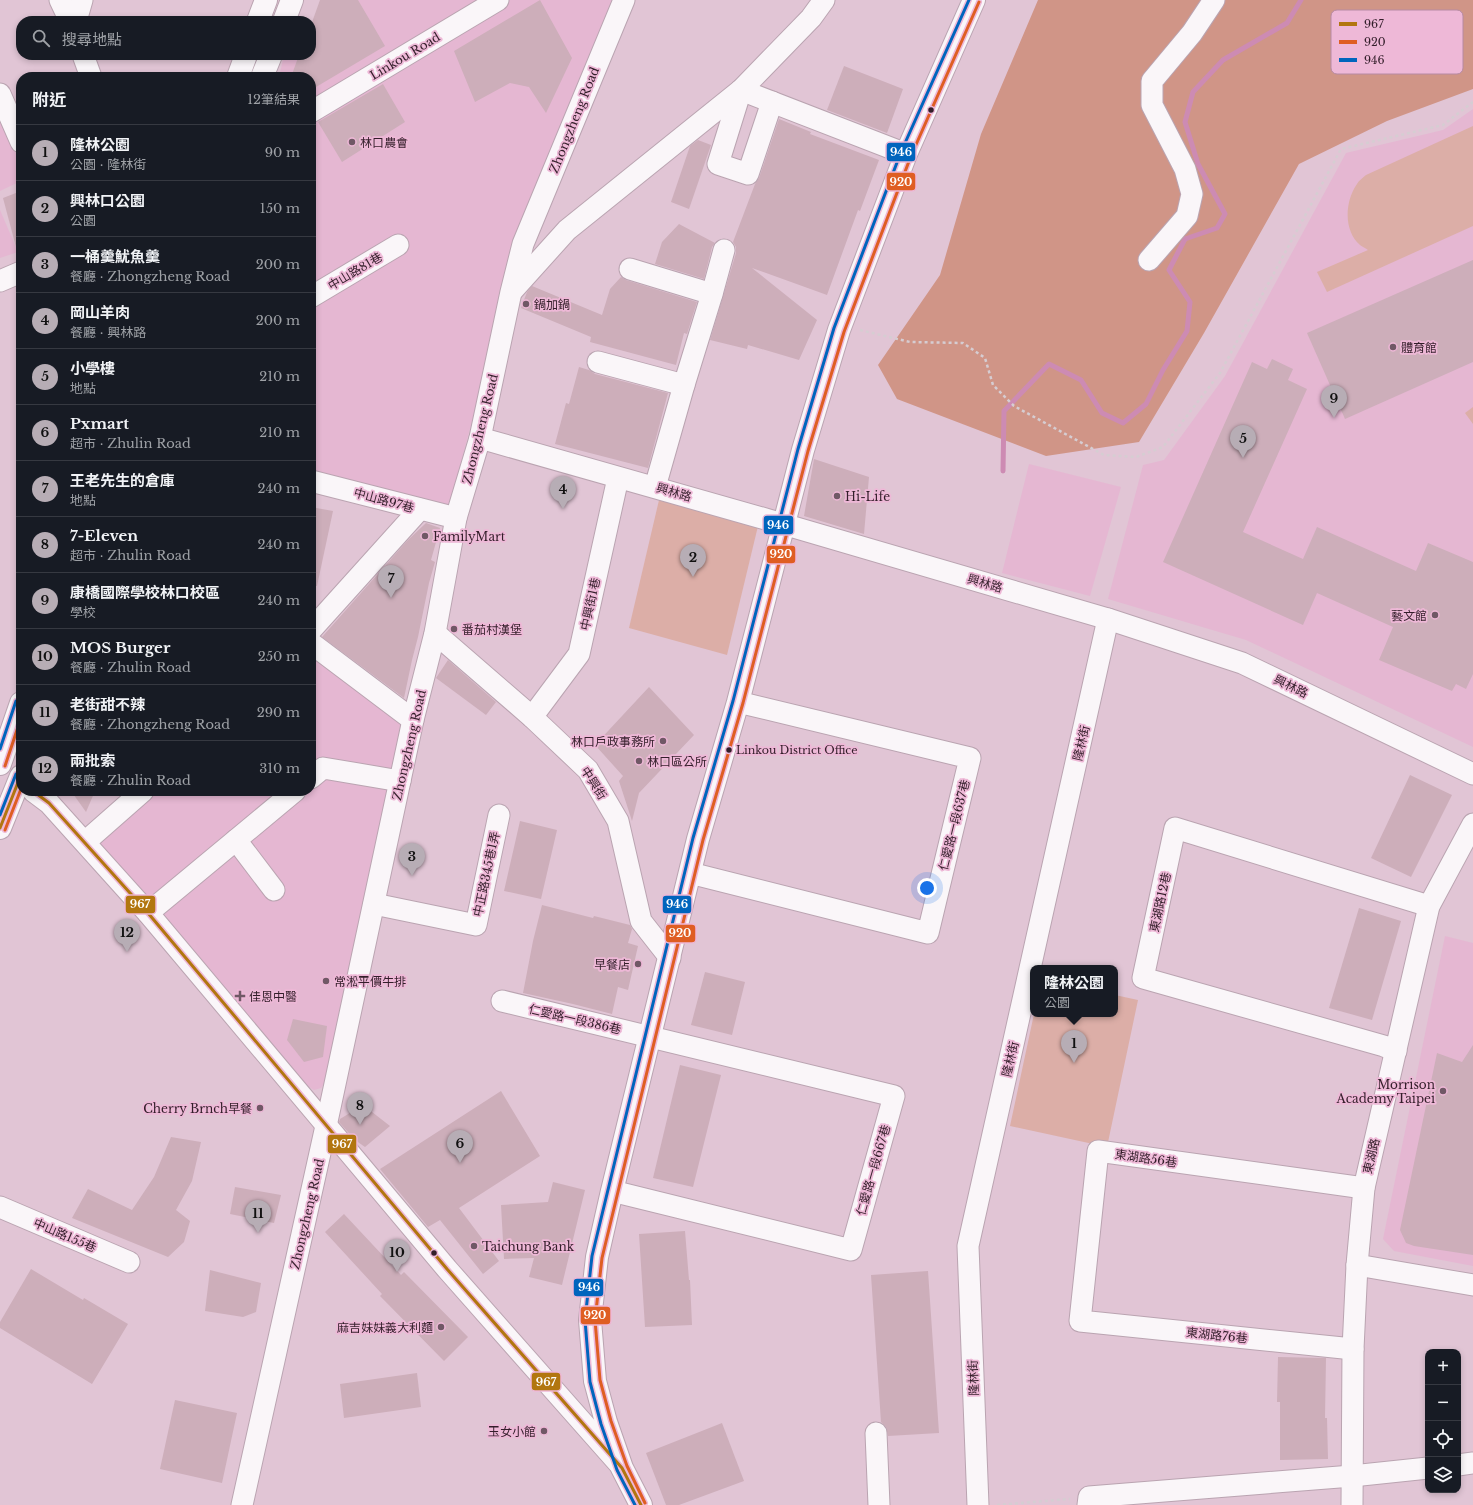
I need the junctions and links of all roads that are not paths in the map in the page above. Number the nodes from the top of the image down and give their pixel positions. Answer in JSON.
{"nodes":[{"id":1,"x":60,"y":0,"type":"edge"},
{"id":2,"x":82,"y":0,"type":"edge"},
{"id":3,"x":266,"y":0,"type":"edge"},
{"id":4,"x":292,"y":0,"type":"edge"},
{"id":5,"x":498,"y":0,"type":"edge"},
{"id":6,"x":624,"y":0,"type":"edge"},
{"id":7,"x":824,"y":0,"type":"edge"},
{"id":8,"x":974,"y":0,"type":"edge"},
{"id":9,"x":1214,"y":0,"type":"edge"},
{"id":10,"x":68,"y":16,"type":"edge"},
{"id":11,"x":77,"y":16,"type":"edge"},
{"id":12,"x":260,"y":16,"type":"edge"},
{"id":13,"x":286,"y":16,"type":"edge"},
{"id":14,"x":85,"y":60,"type":"edge"},
{"id":15,"x":244,"y":60,"type":"edge"},
{"id":16,"x":268,"y":60,"type":"edge"},
{"id":17,"x":89,"y":72,"type":"edge"},
{"id":18,"x":240,"y":72,"type":"edge"},
{"id":19,"x":264,"y":72,"type":"edge"},
{"id":20,"x":741,"y":90,"type":"junction"},
{"id":21,"x":0,"y":94,"type":"edge"},
{"id":22,"x":772,"y":102,"type":"junction"},
{"id":23,"x":316,"y":109,"type":"edge"},
{"id":24,"x":16,"y":131,"type":"edge"},
{"id":25,"x":906,"y":154,"type":"junction"},
{"id":26,"x":398,"y":245,"type":"dead end"},
{"id":27,"x":724,"y":250,"type":"dead end"},
{"id":28,"x":1149,"y":260,"type":"dead end"},
{"id":29,"x":630,"y":269,"type":"dead end"},
{"id":30,"x":16,"y":274,"type":"edge"},
{"id":31,"x":0,"y":281,"type":"edge"},
{"id":32,"x":511,"y":292,"type":"junction"},
{"id":33,"x":316,"y":294,"type":"edge"},
{"id":34,"x":712,"y":294,"type":"junction"},
{"id":35,"x":598,"y":362,"type":"dead end"},
{"id":36,"x":684,"y":385,"type":"junction"},
{"id":37,"x":480,"y":438,"type":"junction"},
{"id":38,"x":618,"y":478,"type":"junction"},
{"id":39,"x":316,"y":482,"type":"edge"},
{"id":40,"x":655,"y":487,"type":"junction"},
{"id":41,"x":420,"y":510,"type":"junction"},
{"id":42,"x":456,"y":518,"type":"junction"},
{"id":43,"x":783,"y":524,"type":"junction"},
{"id":44,"x":1108,"y":619,"type":"junction"},
{"id":45,"x":316,"y":624,"type":"edge"},
{"id":46,"x":435,"y":633,"type":"junction"},
{"id":47,"x":316,"y":647,"type":"edge"},
{"id":48,"x":738,"y":702,"type":"junction"},
{"id":49,"x":532,"y":717,"type":"junction"},
{"id":50,"x":16,"y":718,"type":"edge"},
{"id":51,"x":413,"y":720,"type":"junction"},
{"id":52,"x":0,"y":764,"type":"edge"},
{"id":53,"x":316,"y":774,"type":"edge"},
{"id":54,"x":1473,"y":774,"type":"edge"},
{"id":55,"x":16,"y":776,"type":"edge"},
{"id":56,"x":400,"y":782,"type":"junction"},
{"id":57,"x":17,"y":796,"type":"edge"},
{"id":58,"x":41,"y":796,"type":"edge"},
{"id":59,"x":137,"y":796,"type":"edge"},
{"id":60,"x":289,"y":796,"type":"edge"},
{"id":61,"x":499,"y":815,"type":"dead end"},
{"id":62,"x":1473,"y":824,"type":"edge"},
{"id":63,"x":0,"y":828,"type":"edge"},
{"id":64,"x":236,"y":840,"type":"junction"},
{"id":65,"x":85,"y":842,"type":"junction"},
{"id":66,"x":690,"y":873,"type":"junction"},
{"id":67,"x":274,"y":890,"type":"dead end"},
{"id":68,"x":374,"y":904,"type":"junction"},
{"id":69,"x":1429,"y":906,"type":"junction"},
{"id":70,"x":148,"y":913,"type":"junction"},
{"id":71,"x":670,"y":958,"type":"junction"},
{"id":72,"x":1031,"y":965,"type":"edge"},
{"id":73,"x":1030,"y":968,"type":"edge"},
{"id":74,"x":502,"y":1001,"type":"dead end"},
{"id":75,"x":649,"y":1036,"type":"junction"},
{"id":76,"x":1396,"y":1051,"type":"junction"},
{"id":77,"x":326,"y":1126,"type":"junction"},
{"id":78,"x":1364,"y":1188,"type":"junction"},
{"id":79,"x":612,"y":1191,"type":"junction"},
{"id":80,"x":0,"y":1207,"type":"edge"},
{"id":81,"x":129,"y":1262,"type":"dead end"},
{"id":82,"x":1357,"y":1265,"type":"junction"},
{"id":83,"x":1473,"y":1285,"type":"edge"},
{"id":84,"x":1080,"y":1321,"type":"joint"},
{"id":85,"x":1353,"y":1349,"type":"junction"},
{"id":86,"x":876,"y":1433,"type":"dead end"},
{"id":87,"x":1473,"y":1463,"type":"edge"},
{"id":88,"x":1461,"y":1465,"type":"edge"},
{"id":89,"x":622,"y":1468,"type":"junction"},
{"id":90,"x":1425,"y":1468,"type":"edge"},
{"id":91,"x":1352,"y":1476,"type":"junction"},
{"id":92,"x":1128,"y":1499,"type":"edge"},
{"id":93,"x":1089,"y":1501,"type":"edge"},
{"id":94,"x":242,"y":1505,"type":"edge"},
{"id":95,"x":641,"y":1505,"type":"edge"},
{"id":96,"x":879,"y":1505,"type":"edge"},
{"id":97,"x":978,"y":1505,"type":"edge"},
{"id":98,"x":1352,"y":1505,"type":"edge"}],
"edges":[{"from":1,"to":10,"type":"street"},
{"from":2,"to":11,"type":"street"},
{"from":3,"to":12,"type":"main road"},
{"from":4,"to":13,"type":"main road"},
{"from":5,"to":23,"type":"street","name":"Linkou Road"},
{"from":6,"to":32,"type":"street","name":"Zhongzheng Road"},
{"from":7,"to":20,"type":"street"},
{"from":8,"to":25,"type":"main road"},
{"from":9,"to":28,"type":"street"},
{"from":14,"to":17,"type":"street"},
{"from":15,"to":18,"type":"main road"},
{"from":16,"to":19,"type":"main road"},
{"from":20,"to":22,"type":"street"},
{"from":20,"to":22,"type":"street"},
{"from":20,"to":32,"type":"street"},
{"from":21,"to":24,"type":"street"},
{"from":22,"to":25,"type":"street"},
{"from":25,"to":43,"type":"main road"},
{"from":26,"to":33,"type":"street","name":"中山路81巷"},
{"from":27,"to":34,"type":"street"},
{"from":29,"to":34,"type":"street"},
{"from":30,"to":31,"type":"street"},
{"from":32,"to":37,"type":"street","name":"Zhongzheng Road"},
{"from":34,"to":36,"type":"street"},
{"from":35,"to":36,"type":"street"},
{"from":36,"to":40,"type":"street"},
{"from":37,"to":38,"type":"street","name":"興林路"},
{"from":37,"to":42,"type":"street","name":"Zhongzheng Road"},
{"from":38,"to":40,"type":"street","name":"興林路"},
{"from":38,"to":49,"type":"street","name":"中興街1巷"},
{"from":39,"to":41,"type":"street","name":"中山路97巷"},
{"from":40,"to":43,"type":"street","name":"興林路"},
{"from":41,"to":42,"type":"street","name":"中山路97巷"},
{"from":41,"to":45,"type":"street"},
{"from":42,"to":46,"type":"street","name":"Zhongzheng Road"},
{"from":43,"to":44,"type":"street","name":"興林路"},
{"from":43,"to":48,"type":"main road"},
{"from":44,"to":54,"type":"street","name":"興林路"},
{"from":44,"to":72,"type":"street","name":"隆林街"},
{"from":46,"to":49,"type":"street","name":"中興街"},
{"from":46,"to":51,"type":"street","name":"Zhongzheng Road"},
{"from":47,"to":51,"type":"street"},
{"from":48,"to":66,"type":"main road"},
{"from":48,"to":66,"type":"street","name":"仁愛路一段637巷"},
{"from":49,"to":71,"type":"street","name":"中興街"},
{"from":50,"to":52,"type":"main road"},
{"from":51,"to":56,"type":"street","name":"Zhongzheng Road"},
{"from":52,"to":55,"type":"street"},
{"from":53,"to":56,"type":"street"},
{"from":56,"to":68,"type":"street","name":"Zhongzheng Road"},
{"from":57,"to":63,"type":"main road"},
{"from":58,"to":65,"type":"street"},
{"from":59,"to":65,"type":"street"},
{"from":60,"to":64,"type":"street"},
{"from":61,"to":68,"type":"street","name":"中正路345巷1弄"},
{"from":62,"to":69,"type":"street","name":"東湖路"},
{"from":64,"to":67,"type":"street"},
{"from":64,"to":70,"type":"street"},
{"from":65,"to":70,"type":"street"},
{"from":66,"to":71,"type":"main road"},
{"from":68,"to":77,"type":"street","name":"Zhongzheng Road"},
{"from":69,"to":76,"type":"street","name":"東湖路"},
{"from":69,"to":76,"type":"street","name":"東湖路12巷"},
{"from":70,"to":77,"type":"street"},
{"from":71,"to":75,"type":"main road"},
{"from":73,"to":97,"type":"street","name":"隆林街"},
{"from":74,"to":75,"type":"street","name":"仁愛路一段386巷"},
{"from":75,"to":79,"type":"main road"},
{"from":75,"to":79,"type":"street","name":"仁愛路一段667巷"},
{"from":76,"to":78,"type":"street","name":"東湖路"},
{"from":77,"to":89,"type":"street"},
{"from":77,"to":94,"type":"street","name":"Zhongzheng Road"},
{"from":78,"to":82,"type":"street","name":"東湖路"},
{"from":78,"to":84,"type":"street","name":"東湖路56巷"},
{"from":79,"to":89,"type":"main road"},
{"from":80,"to":81,"type":"street","name":"中山路155巷"},
{"from":82,"to":83,"type":"street"},
{"from":82,"to":85,"type":"street","name":"東湖路"},
{"from":84,"to":85,"type":"street","name":"東湖路76巷"},
{"from":85,"to":91,"type":"street","name":"東湖路"},
{"from":86,"to":96,"type":"street"},
{"from":87,"to":88,"type":"street"},
{"from":89,"to":95,"type":"main road"},
{"from":90,"to":91,"type":"street"},
{"from":91,"to":92,"type":"street"},
{"from":91,"to":98,"type":"street","name":"東湖路"},
{"from":92,"to":93,"type":"street"}]}
